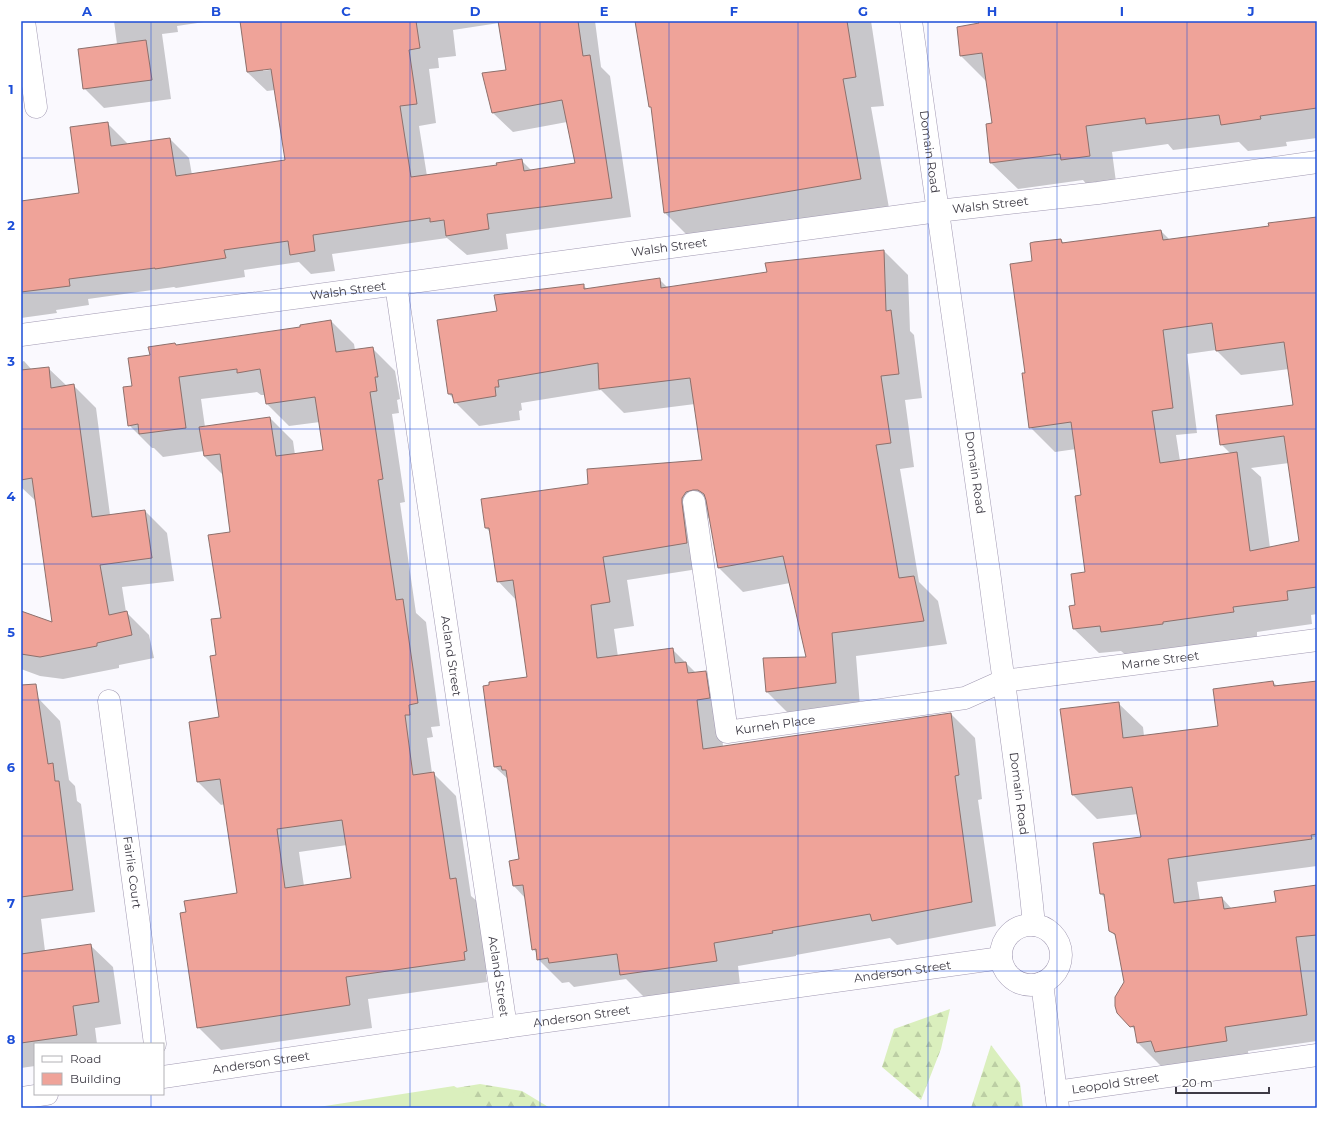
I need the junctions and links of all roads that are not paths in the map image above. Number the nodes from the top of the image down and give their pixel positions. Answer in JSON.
{"nodes":[{"id":1,"x":24,"y":21,"type":"edge"},
{"id":2,"x":911,"y":21,"type":"edge"},
{"id":3,"x":36,"y":107,"type":"dead end"},
{"id":4,"x":1317,"y":162,"type":"edge"},
{"id":5,"x":938,"y":211,"type":"junction"},
{"id":6,"x":396,"y":285,"type":"junction"},
{"id":7,"x":21,"y":335,"type":"edge"},
{"id":8,"x":694,"y":502,"type":"dead end"},
{"id":9,"x":1317,"y":640,"type":"edge"},
{"id":10,"x":1004,"y":681,"type":"junction"},
{"id":11,"x":109,"y":701,"type":"dead end"},
{"id":12,"x":1034,"y":925,"type":"junction"},
{"id":13,"x":1001,"y":958,"type":"junction"},
{"id":14,"x":1042,"y":983,"type":"junction"},
{"id":15,"x":506,"y":1027,"type":"junction"},
{"id":16,"x":155,"y":1043,"type":"edge"},
{"id":17,"x":1317,"y":1055,"type":"edge"},
{"id":18,"x":164,"y":1077,"type":"edge"},
{"id":19,"x":40,"y":1095,"type":"edge"},
{"id":20,"x":21,"y":1098,"type":"edge"},
{"id":21,"x":1057,"y":1100,"type":"edge"}],
"edges":[{"from":1,"to":3,"type":"street"},
{"from":2,"to":5,"type":"street","name":"Domain Road"},
{"from":4,"to":5,"type":"street","name":"Walsh Street"},
{"from":5,"to":6,"type":"street","name":"Walsh Street"},
{"from":5,"to":10,"type":"street","name":"Domain Road"},
{"from":6,"to":7,"type":"street","name":"Walsh Street"},
{"from":6,"to":15,"type":"street","name":"Acland Street"},
{"from":8,"to":10,"type":"street","name":"Kurneh Place"},
{"from":9,"to":10,"type":"street","name":"Marne Street"},
{"from":10,"to":12,"type":"street","name":"Domain Road"},
{"from":11,"to":16,"type":"street","name":"Fairlie Court"},
{"from":12,"to":13,"type":"street"},
{"from":12,"to":14,"type":"street"},
{"from":13,"to":14,"type":"street"},
{"from":13,"to":15,"type":"street","name":"Anderson Street"},
{"from":14,"to":21,"type":"street"},
{"from":15,"to":18,"type":"street","name":"Anderson Street"},
{"from":17,"to":21,"type":"street","name":"Leopold Street"},
{"from":19,"to":20,"type":"street"}]}
